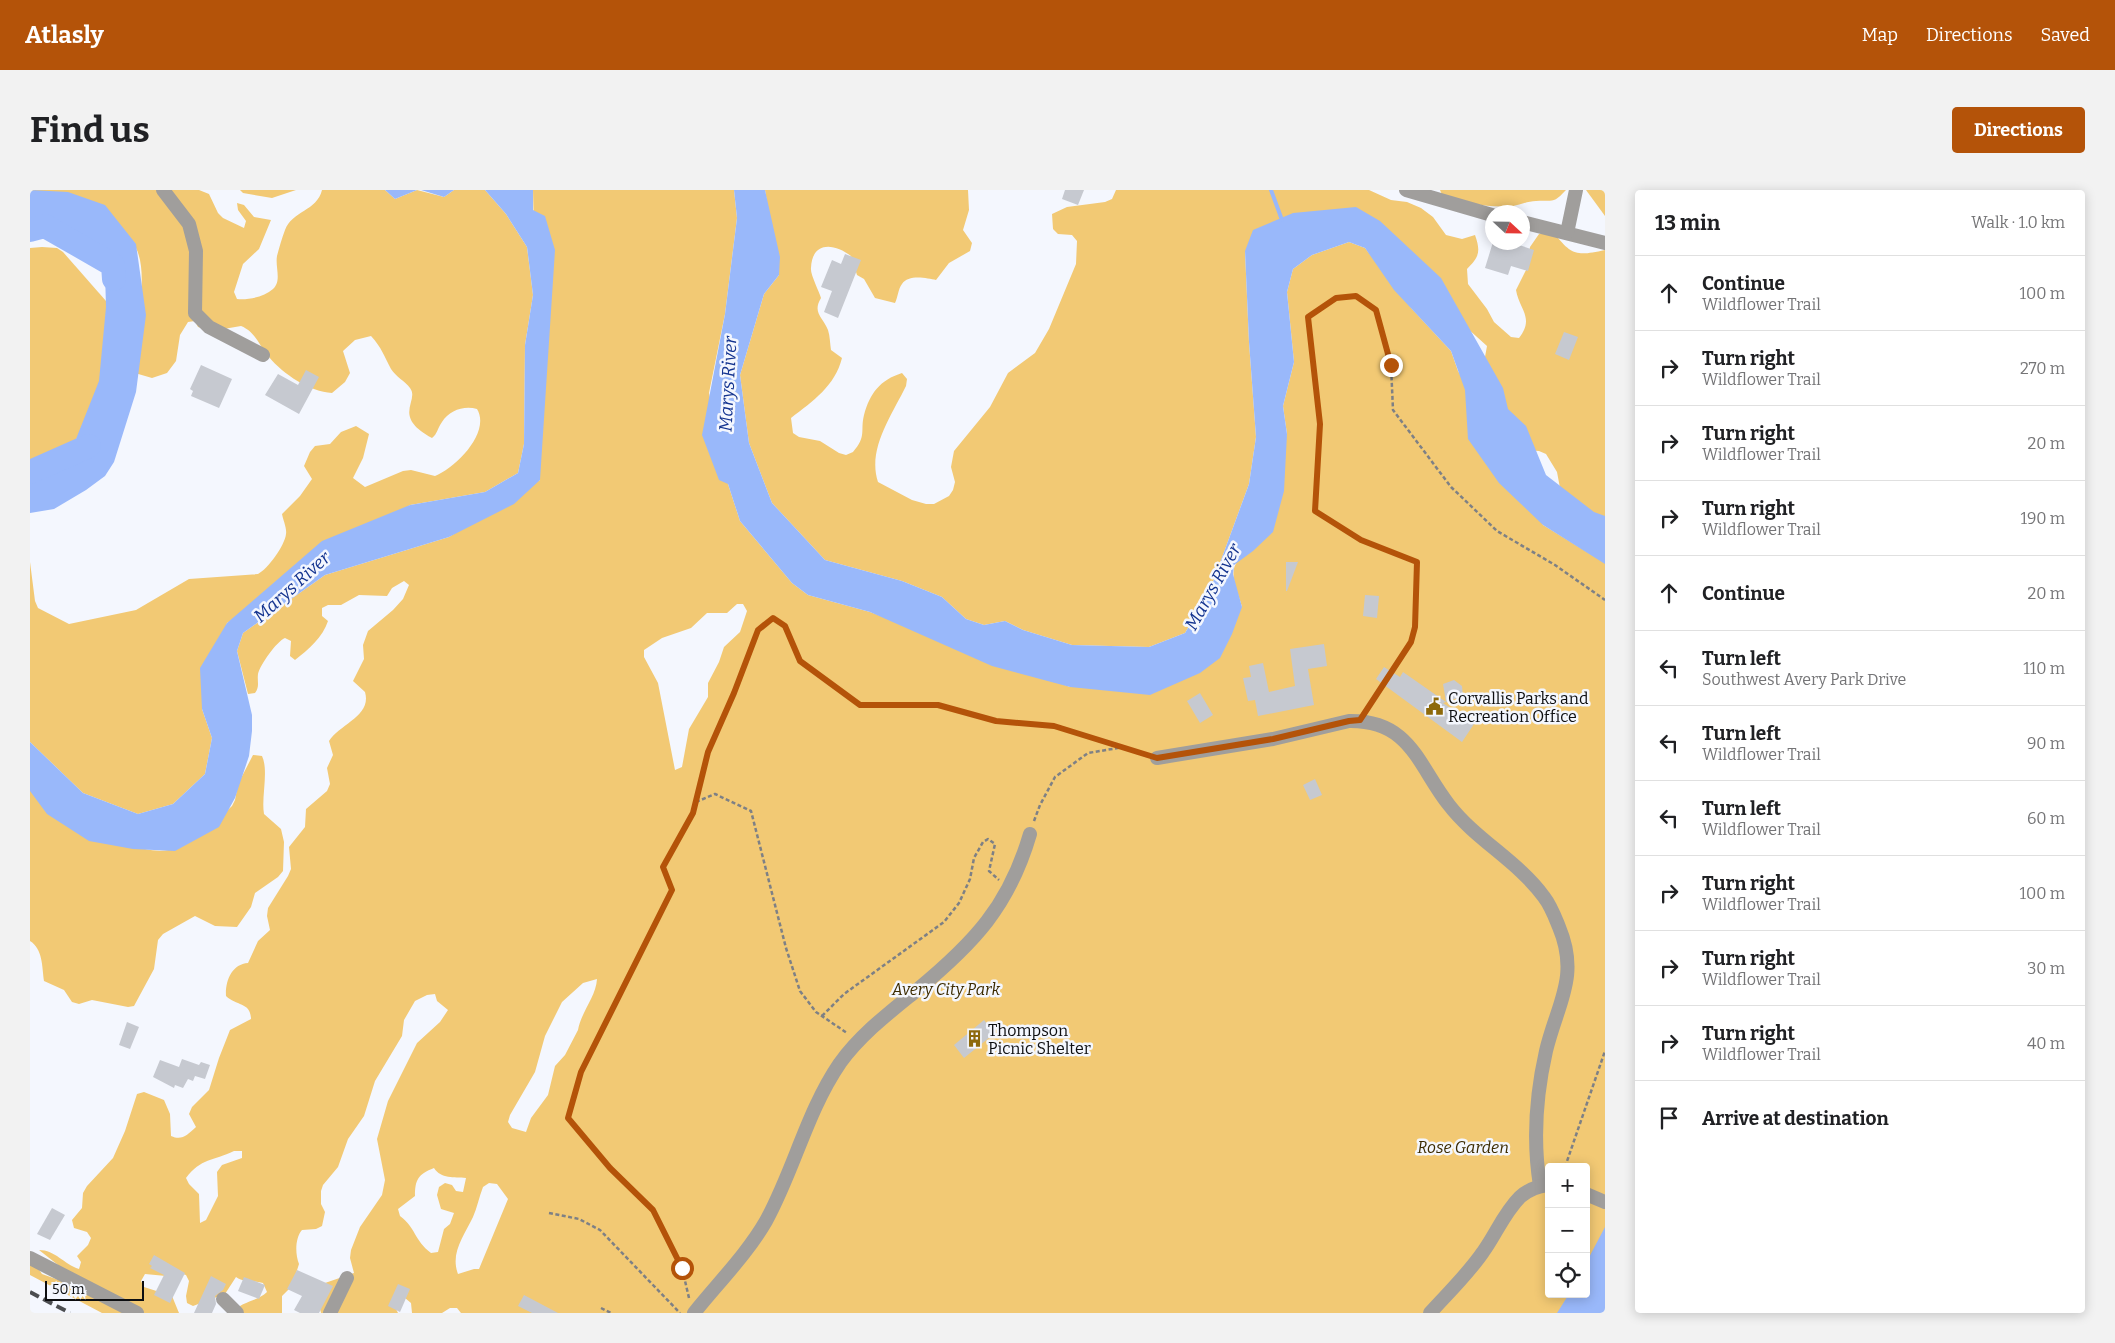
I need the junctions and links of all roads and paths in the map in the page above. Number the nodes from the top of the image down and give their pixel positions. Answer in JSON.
{"nodes":[{"id":1,"x":163,"y":190,"type":"edge"},
{"id":2,"x":1406,"y":190,"type":"edge"},
{"id":3,"x":1576,"y":190,"type":"edge"},
{"id":4,"x":1485,"y":213,"type":"edge"},
{"id":5,"x":1530,"y":224,"type":"edge"},
{"id":6,"x":1567,"y":233,"type":"junction"},
{"id":7,"x":1605,"y":243,"type":"edge"},
{"id":8,"x":263,"y":355,"type":"dead end"},
{"id":9,"x":1605,"y":600,"type":"edge"},
{"id":10,"x":1360,"y":720,"type":"junction"},
{"id":11,"x":1124,"y":747,"type":"junction"},
{"id":12,"x":1157,"y":758,"type":"joint"},
{"id":13,"x":695,"y":802,"type":"junction"},
{"id":14,"x":1030,"y":834,"type":"joint"},
{"id":15,"x":1011,"y":885,"type":"junction"},
{"id":16,"x":822,"y":1016,"type":"junction"},
{"id":17,"x":858,"y":1041,"type":"junction"},
{"id":18,"x":1605,"y":1051,"type":"edge"},
{"id":19,"x":1566,"y":1163,"type":"edge"},
{"id":20,"x":1544,"y":1186,"type":"edge"},
{"id":21,"x":550,"y":1213,"type":"dead end"},
{"id":22,"x":30,"y":1258,"type":"edge"},
{"id":23,"x":347,"y":1278,"type":"dead end"},
{"id":24,"x":223,"y":1299,"type":"dead end"},
{"id":25,"x":601,"y":1308,"type":"dead end"},
{"id":26,"x":692,"y":1308,"type":"edge"},
{"id":27,"x":136,"y":1313,"type":"edge"},
{"id":28,"x":237,"y":1313,"type":"edge"},
{"id":29,"x":330,"y":1313,"type":"edge"},
{"id":30,"x":611,"y":1313,"type":"edge"},
{"id":31,"x":680,"y":1313,"type":"edge"},
{"id":32,"x":1430,"y":1313,"type":"edge"}],
"edges":[{"from":1,"to":8,"type":"street"},
{"from":2,"to":4,"type":"street"},
{"from":3,"to":6,"type":"street"},
{"from":5,"to":6,"type":"street"},
{"from":6,"to":7,"type":"street"},
{"from":9,"to":10,"type":"path"},
{"from":10,"to":12,"type":"street"},
{"from":10,"to":20,"type":"street"},
{"from":11,"to":12,"type":"path"},
{"from":11,"to":13,"type":"path"},
{"from":11,"to":14,"type":"path"},
{"from":13,"to":16,"type":"path"},
{"from":13,"to":26,"type":"path"},
{"from":14,"to":15,"type":"street"},
{"from":15,"to":16,"type":"path"},
{"from":15,"to":17,"type":"street"},
{"from":16,"to":17,"type":"path"},
{"from":17,"to":26,"type":"street"},
{"from":18,"to":19,"type":"path"},
{"from":20,"to":32,"type":"street"},
{"from":21,"to":31,"type":"path"},
{"from":22,"to":27,"type":"street"},
{"from":23,"to":29,"type":"street"},
{"from":24,"to":28,"type":"street"},
{"from":25,"to":30,"type":"path"}]}
